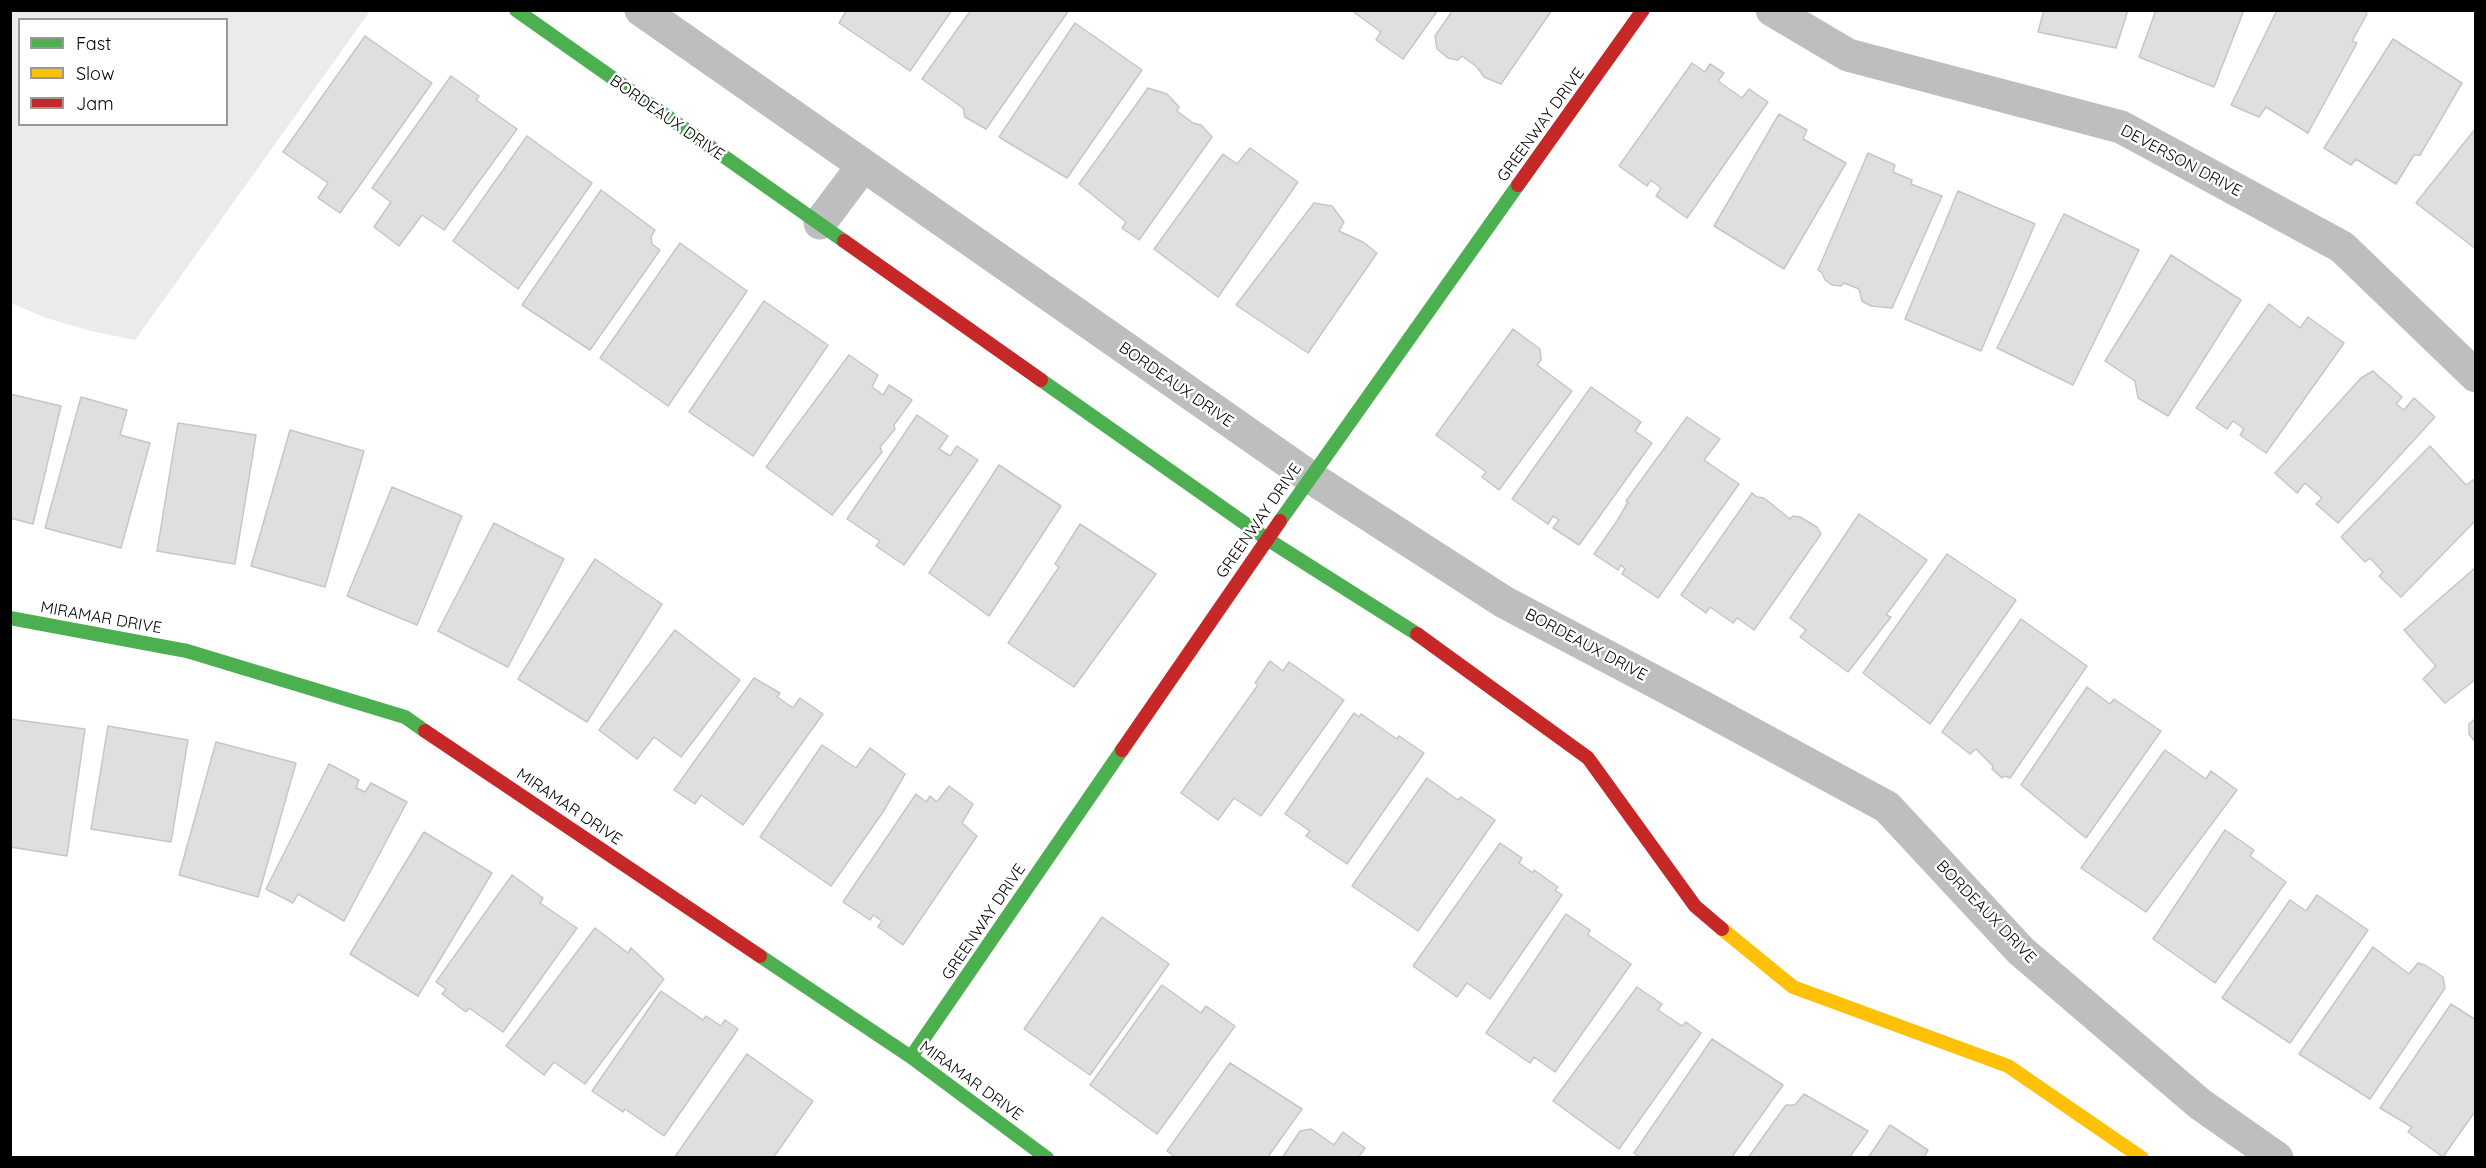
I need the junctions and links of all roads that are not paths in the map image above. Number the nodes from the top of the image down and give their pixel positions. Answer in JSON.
{"nodes":[{"id":1,"x":516,"y":10,"type":"edge"},
{"id":2,"x":640,"y":10,"type":"edge"},
{"id":3,"x":1643,"y":10,"type":"edge"},
{"id":4,"x":1772,"y":10,"type":"edge"},
{"id":5,"x":862,"y":167,"type":"junction"},
{"id":6,"x":820,"y":223,"type":"junction"},
{"id":7,"x":2475,"y":376,"type":"edge"},
{"id":8,"x":1310,"y":477,"type":"junction"},
{"id":9,"x":1267,"y":539,"type":"junction"},
{"id":10,"x":10,"y":618,"type":"edge"},
{"id":11,"x":911,"y":1057,"type":"junction"},
{"id":12,"x":1047,"y":1158,"type":"edge"},
{"id":13,"x":2142,"y":1158,"type":"edge"},
{"id":14,"x":2277,"y":1158,"type":"edge"}],
"edges":[{"from":1,"to":6,"type":"street","name":"BORDEAUX DRIVE"},
{"from":2,"to":5,"type":"street","name":"BORDEAUX DRIVE"},
{"from":3,"to":8,"type":"street","name":"GREENWAY DRIVE"},
{"from":4,"to":7,"type":"street","name":"DEVERSON DRIVE"},
{"from":5,"to":6,"type":"street"},
{"from":5,"to":8,"type":"street","name":"BORDEAUX DRIVE"},
{"from":6,"to":9,"type":"street","name":"BORDEAUX DRIVE"},
{"from":8,"to":9,"type":"street","name":"GREENWAY DRIVE"},
{"from":8,"to":14,"type":"street","name":"BORDEAUX DRIVE"},
{"from":9,"to":11,"type":"street","name":"GREENWAY DRIVE"},
{"from":9,"to":13,"type":"street","name":"BORDEAUX DRIVE"},
{"from":10,"to":11,"type":"street","name":"MIRAMAR DRIVE"},
{"from":11,"to":12,"type":"street","name":"MIRAMAR DRIVE"}]}
